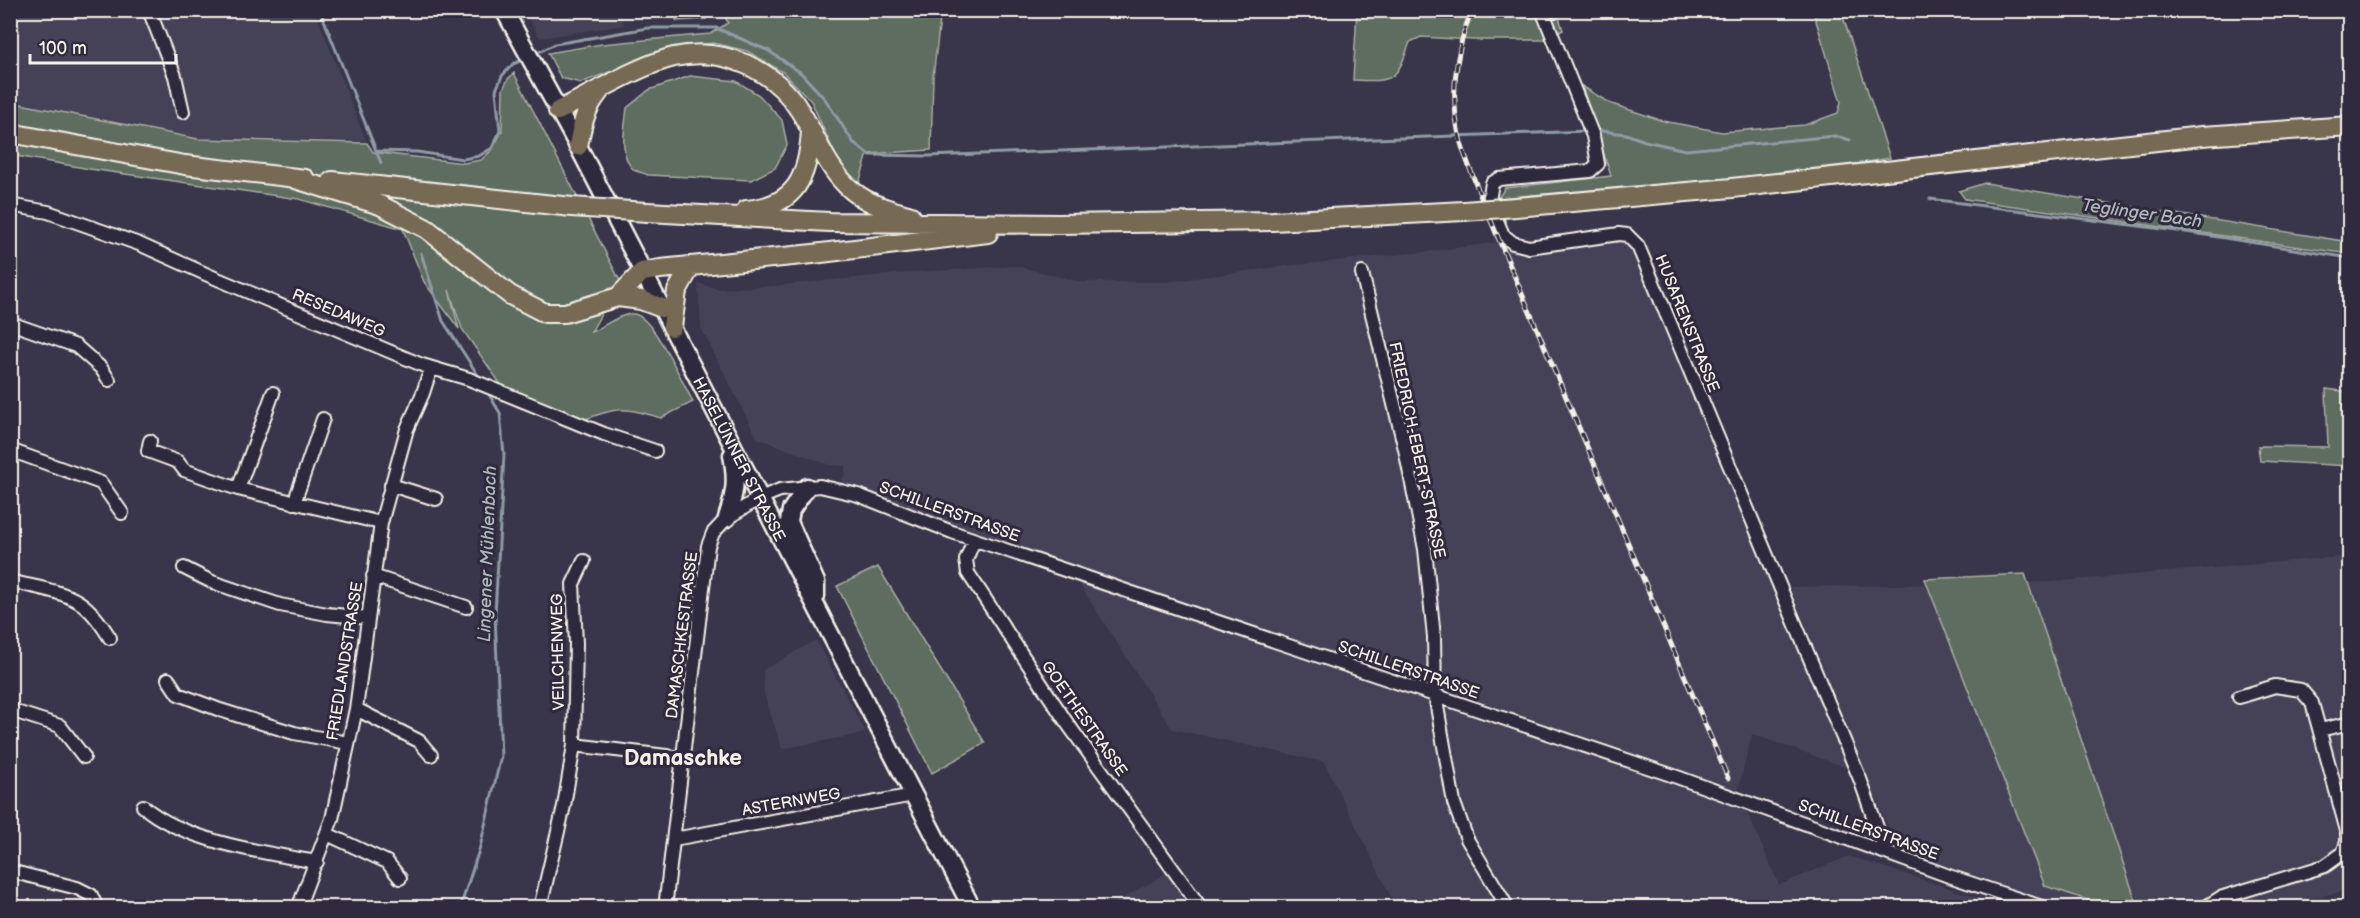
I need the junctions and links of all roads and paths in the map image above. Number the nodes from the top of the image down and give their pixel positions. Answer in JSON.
{"nodes":[{"id":1,"x":149,"y":10,"type":"edge"},
{"id":2,"x":504,"y":10,"type":"edge"},
{"id":3,"x":1542,"y":10,"type":"edge"},
{"id":4,"x":603,"y":89,"type":"junction"},
{"id":5,"x":183,"y":111,"type":"dead end"},
{"id":6,"x":558,"y":111,"type":"junction"},
{"id":7,"x":2349,"y":126,"type":"edge"},
{"id":8,"x":811,"y":131,"type":"junction"},
{"id":9,"x":10,"y":133,"type":"edge"},
{"id":10,"x":578,"y":146,"type":"junction"},
{"id":11,"x":295,"y":179,"type":"junction"},
{"id":12,"x":10,"y":204,"type":"edge"},
{"id":13,"x":693,"y":214,"type":"junction"},
{"id":14,"x":939,"y":224,"type":"junction"},
{"id":15,"x":1058,"y":224,"type":"junction"},
{"id":16,"x":691,"y":266,"type":"junction"},
{"id":17,"x":642,"y":272,"type":"junction"},
{"id":18,"x":1362,"y":273,"type":"dead end"},
{"id":19,"x":618,"y":297,"type":"junction"},
{"id":20,"x":662,"y":308,"type":"junction"},
{"id":21,"x":10,"y":323,"type":"edge"},
{"id":22,"x":672,"y":327,"type":"junction"},
{"id":23,"x":431,"y":368,"type":"junction"},
{"id":24,"x":109,"y":380,"type":"dead end"},
{"id":25,"x":273,"y":393,"type":"dead end"},
{"id":26,"x":323,"y":419,"type":"dead end"},
{"id":27,"x":728,"y":437,"type":"junction"},
{"id":28,"x":150,"y":441,"type":"dead end"},
{"id":29,"x":10,"y":450,"type":"edge"},
{"id":30,"x":655,"y":451,"type":"dead end"},
{"id":31,"x":391,"y":485,"type":"junction"},
{"id":32,"x":807,"y":487,"type":"junction"},
{"id":33,"x":238,"y":489,"type":"junction"},
{"id":34,"x":760,"y":498,"type":"junction"},
{"id":35,"x":436,"y":499,"type":"dead end"},
{"id":36,"x":294,"y":503,"type":"junction"},
{"id":37,"x":122,"y":513,"type":"dead end"},
{"id":38,"x":727,"y":518,"type":"junction"},
{"id":39,"x":381,"y":523,"type":"junction"},
{"id":40,"x":974,"y":540,"type":"junction"},
{"id":41,"x":584,"y":561,"type":"dead end"},
{"id":42,"x":184,"y":568,"type":"dead end"},
{"id":43,"x":373,"y":576,"type":"junction"},
{"id":44,"x":10,"y":581,"type":"edge"},
{"id":45,"x":466,"y":607,"type":"dead end"},
{"id":46,"x":817,"y":609,"type":"junction"},
{"id":47,"x":368,"y":618,"type":"junction"},
{"id":48,"x":110,"y":638,"type":"dead end"},
{"id":49,"x":168,"y":679,"type":"dead end"},
{"id":50,"x":1435,"y":695,"type":"junction"},
{"id":51,"x":2239,"y":697,"type":"dead end"},
{"id":52,"x":356,"y":709,"type":"junction"},
{"id":53,"x":10,"y":710,"type":"edge"},
{"id":54,"x":2349,"y":723,"type":"edge"},
{"id":55,"x":2320,"y":730,"type":"junction"},
{"id":56,"x":348,"y":743,"type":"junction"},
{"id":57,"x":574,"y":745,"type":"junction"},
{"id":58,"x":431,"y":755,"type":"dead end"},
{"id":59,"x":84,"y":757,"type":"dead end"},
{"id":60,"x":683,"y":758,"type":"junction"},
{"id":61,"x":914,"y":795,"type":"junction"},
{"id":62,"x":143,"y":806,"type":"dead end"},
{"id":63,"x":327,"y":834,"type":"junction"},
{"id":64,"x":674,"y":839,"type":"junction"},
{"id":65,"x":1886,"y":853,"type":"junction"},
{"id":66,"x":317,"y":862,"type":"junction"},
{"id":67,"x":10,"y":871,"type":"edge"},
{"id":68,"x":400,"y":878,"type":"dead end"},
{"id":69,"x":1507,"y":907,"type":"edge"},
{"id":70,"x":97,"y":908,"type":"edge"},
{"id":71,"x":298,"y":908,"type":"edge"},
{"id":72,"x":540,"y":908,"type":"edge"},
{"id":73,"x":665,"y":908,"type":"edge"},
{"id":74,"x":972,"y":908,"type":"edge"},
{"id":75,"x":1201,"y":908,"type":"edge"},
{"id":76,"x":2045,"y":908,"type":"edge"},
{"id":77,"x":2204,"y":908,"type":"edge"}],
"edges":[{"from":1,"to":5,"type":"street"},
{"from":2,"to":6,"type":"street","name":"HASELÜNNER STRASSE"},
{"from":3,"to":65,"type":"street","name":"HUSARENSTRASSE"},
{"from":4,"to":6,"type":"main road"},
{"from":4,"to":8,"type":"main road"},
{"from":4,"to":10,"type":"main road"},
{"from":6,"to":10,"type":"street","name":"HASELÜNNER STRASSE"},
{"from":7,"to":15,"type":"main road","bridge":true},
{"from":8,"to":13,"type":"main road"},
{"from":8,"to":14,"type":"main road"},
{"from":9,"to":11,"type":"main road"},
{"from":10,"to":17,"type":"street","name":"HASELÜNNER STRASSE"},
{"from":11,"to":13,"type":"main road","bridge":true},
{"from":11,"to":19,"type":"main road"},
{"from":12,"to":23,"type":"street","name":"RESEDAWEG"},
{"from":13,"to":14,"type":"main road"},
{"from":14,"to":15,"type":"main road"},
{"from":15,"to":16,"type":"main road"},
{"from":16,"to":17,"type":"main road"},
{"from":16,"to":22,"type":"main road"},
{"from":17,"to":19,"type":"main road"},
{"from":17,"to":20,"type":"street","name":"HASELÜNNER STRASSE"},
{"from":18,"to":50,"type":"street","name":"FRIEDRICH-EBERT-STRASSE"},
{"from":19,"to":20,"type":"main road"},
{"from":20,"to":22,"type":"street","name":"HASELÜNNER STRASSE"},
{"from":21,"to":24,"type":"street"},
{"from":22,"to":27,"type":"street","name":"HASELÜNNER STRASSE"},
{"from":23,"to":30,"type":"street","name":"RESEDAWEG"},
{"from":23,"to":31,"type":"street","name":"FRIEDLANDSTRASSE"},
{"from":25,"to":33,"type":"street"},
{"from":26,"to":36,"type":"street"},
{"from":27,"to":34,"type":"street","name":"HASELÜNNER STRASSE"},
{"from":27,"to":38,"type":"street"},
{"from":28,"to":33,"type":"street"},
{"from":29,"to":37,"type":"street"},
{"from":31,"to":35,"type":"street"},
{"from":31,"to":39,"type":"street","name":"FRIEDLANDSTRASSE"},
{"from":32,"to":34,"type":"street","name":"SCHILLERSTRASSE"},
{"from":32,"to":40,"type":"street","name":"SCHILLERSTRASSE"},
{"from":32,"to":46,"type":"street"},
{"from":33,"to":36,"type":"street"},
{"from":34,"to":38,"type":"street","name":"DAMASCHKESTRASSE"},
{"from":34,"to":46,"type":"street","name":"HASELÜNNER STRASSE"},
{"from":36,"to":39,"type":"street"},
{"from":38,"to":60,"type":"street","name":"DAMASCHKESTRASSE"},
{"from":39,"to":43,"type":"street","name":"FRIEDLANDSTRASSE"},
{"from":40,"to":50,"type":"street","name":"SCHILLERSTRASSE"},
{"from":40,"to":75,"type":"street","name":"GOETHESTRASSE"},
{"from":41,"to":57,"type":"street","name":"VEILCHENWEG"},
{"from":42,"to":47,"type":"street"},
{"from":43,"to":45,"type":"street"},
{"from":43,"to":47,"type":"street","name":"FRIEDLANDSTRASSE"},
{"from":44,"to":48,"type":"street"},
{"from":46,"to":61,"type":"street","name":"HASELÜNNER STRASSE"},
{"from":47,"to":52,"type":"street","name":"FRIEDLANDSTRASSE"},
{"from":49,"to":56,"type":"street"},
{"from":50,"to":65,"type":"street","name":"SCHILLERSTRASSE"},
{"from":50,"to":69,"type":"street","name":"FRIEDRICH-EBERT-STRASSE"},
{"from":51,"to":55,"type":"street"},
{"from":52,"to":56,"type":"street","name":"FRIEDLANDSTRASSE"},
{"from":52,"to":58,"type":"street"},
{"from":53,"to":59,"type":"street"},
{"from":54,"to":55,"type":"street"},
{"from":55,"to":77,"type":"street"},
{"from":56,"to":63,"type":"street","name":"FRIEDLANDSTRASSE"},
{"from":57,"to":60,"type":"street"},
{"from":57,"to":72,"type":"street","name":"VEILCHENWEG"},
{"from":60,"to":64,"type":"street","name":"DAMASCHKESTRASSE"},
{"from":61,"to":64,"type":"street","name":"ASTERNWEG"},
{"from":61,"to":74,"type":"street","name":"HASELÜNNER STRASSE"},
{"from":62,"to":66,"type":"street"},
{"from":63,"to":66,"type":"street","name":"FRIEDLANDSTRASSE"},
{"from":63,"to":68,"type":"street"},
{"from":64,"to":73,"type":"street","name":"DAMASCHKESTRASSE"},
{"from":65,"to":76,"type":"street","name":"SCHILLERSTRASSE"},
{"from":66,"to":71,"type":"street","name":"FRIEDLANDSTRASSE"},
{"from":67,"to":70,"type":"street"}]}
